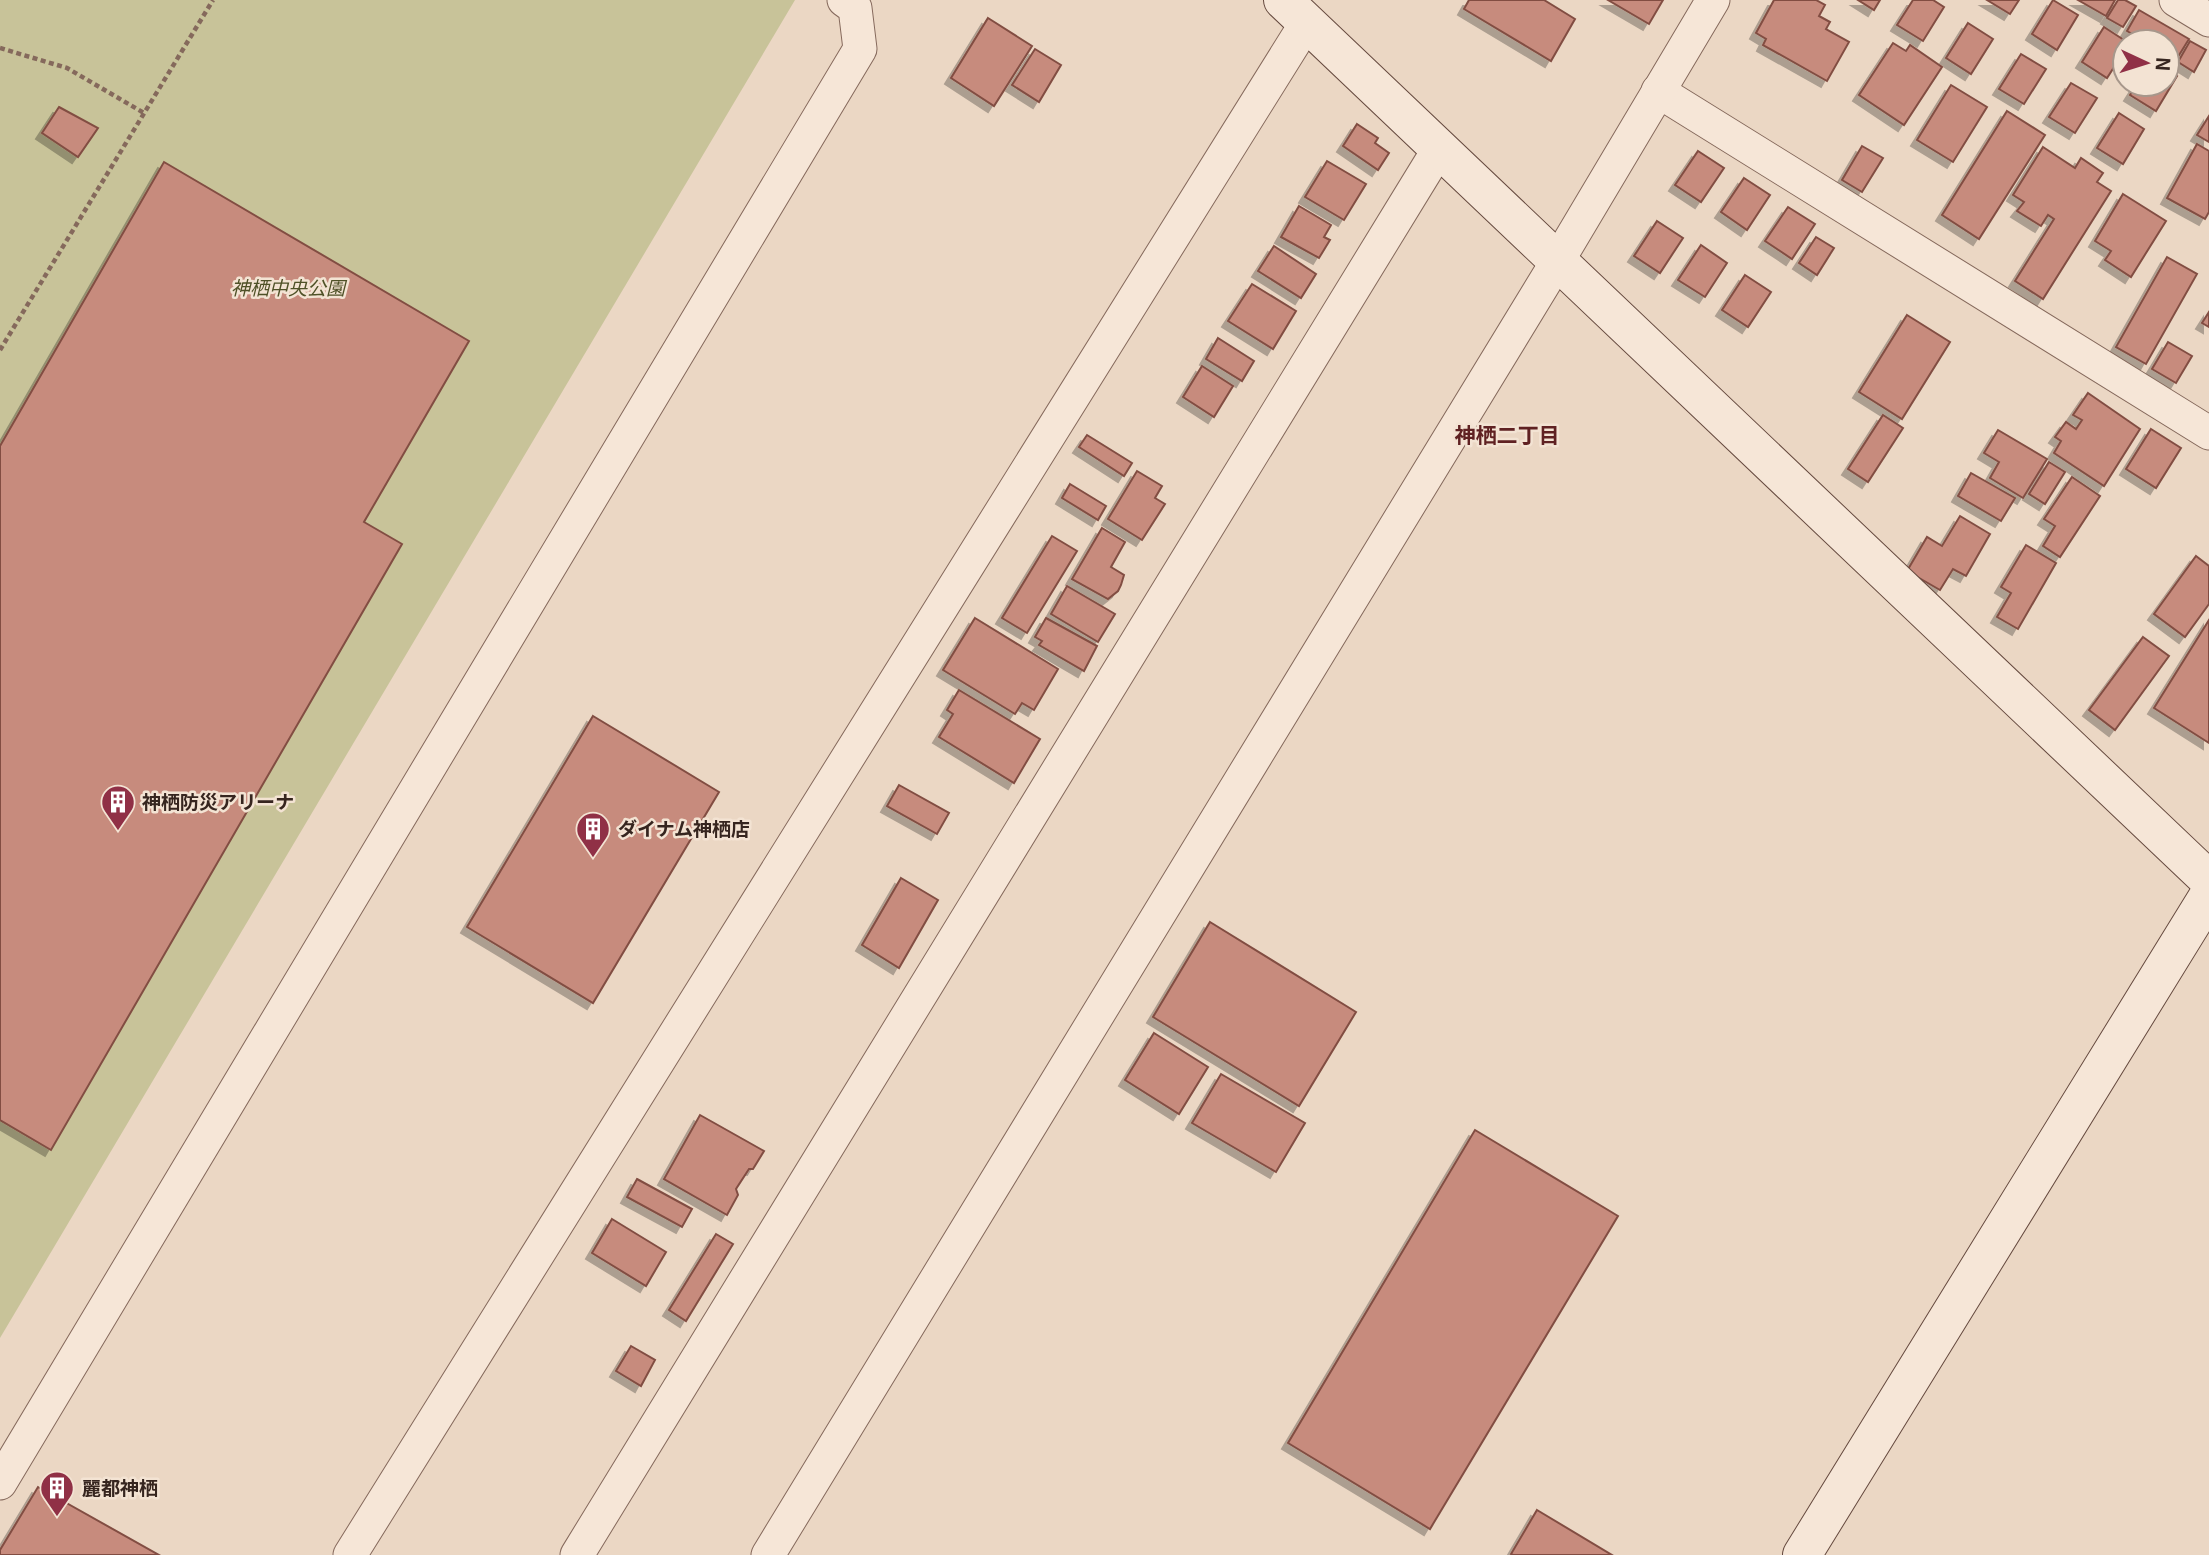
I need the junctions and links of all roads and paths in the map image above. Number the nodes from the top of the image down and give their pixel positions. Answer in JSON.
{"nodes":[{"id":1,"x":213,"y":0,"type":"edge"},
{"id":2,"x":844,"y":0,"type":"edge"},
{"id":3,"x":1713,"y":0,"type":"edge"},
{"id":4,"x":2176,"y":0,"type":"edge"},
{"id":5,"x":1295,"y":11,"type":"edge"},
{"id":6,"x":2209,"y":20,"type":"edge"},
{"id":7,"x":0,"y":48,"type":"edge"},
{"id":8,"x":1658,"y":91,"type":"junction"},
{"id":9,"x":144,"y":113,"type":"junction"},
{"id":10,"x":1439,"y":149,"type":"junction"},
{"id":11,"x":1558,"y":262,"type":"junction"},
{"id":12,"x":0,"y":350,"type":"edge"},
{"id":13,"x":2209,"y":433,"type":"edge"},
{"id":14,"x":2209,"y":880,"type":"edge"},
{"id":15,"x":2209,"y":895,"type":"edge"},
{"id":16,"x":0,"y":1483,"type":"edge"},
{"id":17,"x":349,"y":1555,"type":"edge"},
{"id":18,"x":576,"y":1555,"type":"edge"},
{"id":19,"x":768,"y":1555,"type":"edge"},
{"id":20,"x":1802,"y":1555,"type":"edge"}],
"edges":[{"from":1,"to":9,"type":"path"},
{"from":2,"to":16,"type":"street"},
{"from":3,"to":8,"type":"street"},
{"from":4,"to":6,"type":"street"},
{"from":5,"to":10,"type":"street"},
{"from":5,"to":17,"type":"street"},
{"from":7,"to":9,"type":"path"},
{"from":8,"to":11,"type":"street"},
{"from":8,"to":13,"type":"street"},
{"from":9,"to":12,"type":"path"},
{"from":10,"to":11,"type":"street"},
{"from":10,"to":18,"type":"street"},
{"from":11,"to":14,"type":"street"},
{"from":11,"to":19,"type":"street"},
{"from":15,"to":20,"type":"street"}]}
